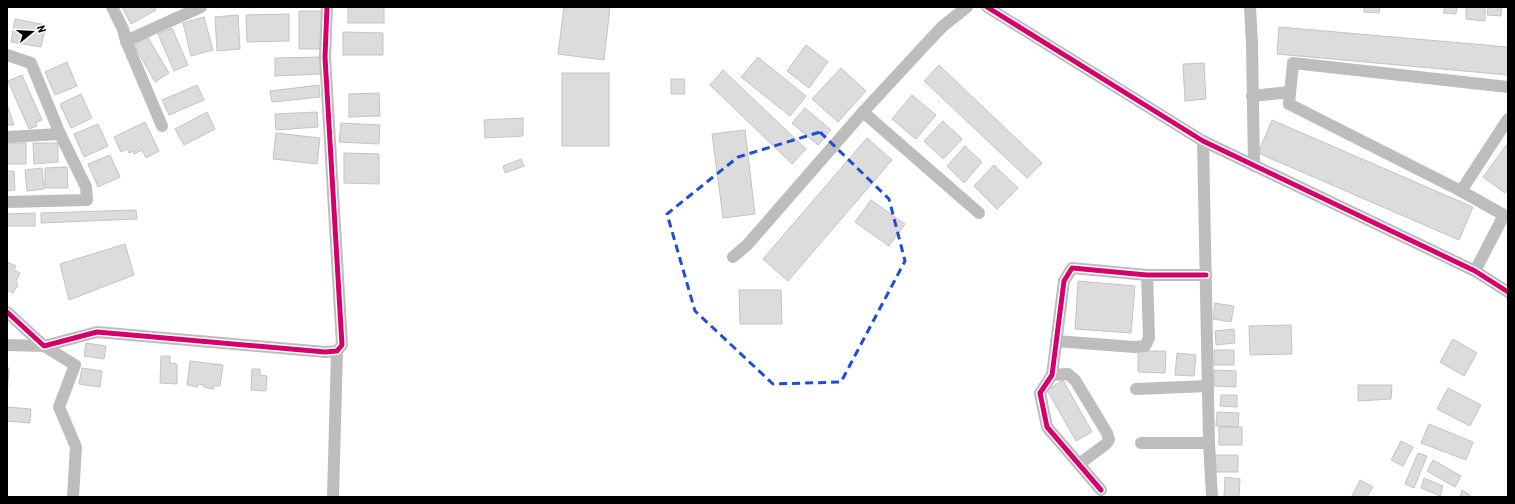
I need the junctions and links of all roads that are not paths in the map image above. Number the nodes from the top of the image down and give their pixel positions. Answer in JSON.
{"nodes":[{"id":1,"x":112,"y":7,"type":"edge"},
{"id":2,"x":201,"y":7,"type":"edge"},
{"id":3,"x":327,"y":7,"type":"edge"},
{"id":4,"x":966,"y":7,"type":"edge"},
{"id":5,"x":987,"y":7,"type":"edge"},
{"id":6,"x":1250,"y":7,"type":"edge"},
{"id":7,"x":126,"y":41,"type":"junction"},
{"id":8,"x":7,"y":55,"type":"edge"},
{"id":9,"x":1508,"y":87,"type":"edge"},
{"id":10,"x":1290,"y":92,"type":"junction"},
{"id":11,"x":1252,"y":96,"type":"junction"},
{"id":12,"x":863,"y":112,"type":"junction"},
{"id":13,"x":1508,"y":119,"type":"edge"},
{"id":14,"x":162,"y":126,"type":"dead end"},
{"id":15,"x":60,"y":134,"type":"junction"},
{"id":16,"x":7,"y":137,"type":"edge"},
{"id":17,"x":1204,"y":141,"type":"junction"},
{"id":18,"x":1254,"y":166,"type":"junction"},
{"id":19,"x":1461,"y":191,"type":"junction"},
{"id":20,"x":7,"y":202,"type":"edge"},
{"id":21,"x":1506,"y":212,"type":"edge"},
{"id":22,"x":979,"y":213,"type":"dead end"},
{"id":23,"x":733,"y":257,"type":"dead end"},
{"id":24,"x":1475,"y":271,"type":"junction"},
{"id":25,"x":1147,"y":275,"type":"junction"},
{"id":26,"x":1206,"y":275,"type":"junction"},
{"id":27,"x":1508,"y":292,"type":"edge"},
{"id":28,"x":7,"y":312,"type":"edge"},
{"id":29,"x":1056,"y":342,"type":"junction"},
{"id":30,"x":7,"y":344,"type":"edge"},
{"id":31,"x":44,"y":346,"type":"junction"},
{"id":32,"x":337,"y":351,"type":"junction"},
{"id":33,"x":1052,"y":375,"type":"junction"},
{"id":34,"x":1208,"y":386,"type":"junction"},
{"id":35,"x":1136,"y":389,"type":"dead end"},
{"id":36,"x":1141,"y":443,"type":"dead end"},
{"id":37,"x":1209,"y":443,"type":"junction"},
{"id":38,"x":1079,"y":464,"type":"junction"},
{"id":39,"x":1101,"y":490,"type":"dead end"},
{"id":40,"x":73,"y":497,"type":"edge"},
{"id":41,"x":334,"y":497,"type":"edge"},
{"id":42,"x":1212,"y":497,"type":"edge"}],
"edges":[{"from":1,"to":7,"type":"street"},
{"from":2,"to":7,"type":"street"},
{"from":3,"to":32,"type":"street"},
{"from":4,"to":12,"type":"street"},
{"from":5,"to":17,"type":"street"},
{"from":6,"to":11,"type":"street"},
{"from":7,"to":14,"type":"street"},
{"from":8,"to":15,"type":"street"},
{"from":9,"to":10,"type":"street"},
{"from":10,"to":11,"type":"street"},
{"from":10,"to":19,"type":"street"},
{"from":11,"to":18,"type":"street"},
{"from":12,"to":22,"type":"street"},
{"from":12,"to":23,"type":"street"},
{"from":13,"to":19,"type":"street"},
{"from":15,"to":16,"type":"street"},
{"from":15,"to":20,"type":"street"},
{"from":17,"to":18,"type":"street"},
{"from":17,"to":26,"type":"street"},
{"from":18,"to":24,"type":"street"},
{"from":19,"to":21,"type":"street"},
{"from":21,"to":24,"type":"street"},
{"from":24,"to":27,"type":"street"},
{"from":25,"to":26,"type":"street"},
{"from":25,"to":29,"type":"street"},
{"from":25,"to":29,"type":"street"},
{"from":26,"to":34,"type":"street"},
{"from":28,"to":31,"type":"street"},
{"from":29,"to":33,"type":"street"},
{"from":30,"to":31,"type":"street"},
{"from":31,"to":32,"type":"street"},
{"from":31,"to":40,"type":"street"},
{"from":32,"to":41,"type":"street"},
{"from":33,"to":38,"type":"street"},
{"from":33,"to":38,"type":"street"},
{"from":34,"to":35,"type":"street"},
{"from":34,"to":37,"type":"street"},
{"from":36,"to":37,"type":"street"},
{"from":37,"to":42,"type":"street"},
{"from":38,"to":39,"type":"street"}]}
